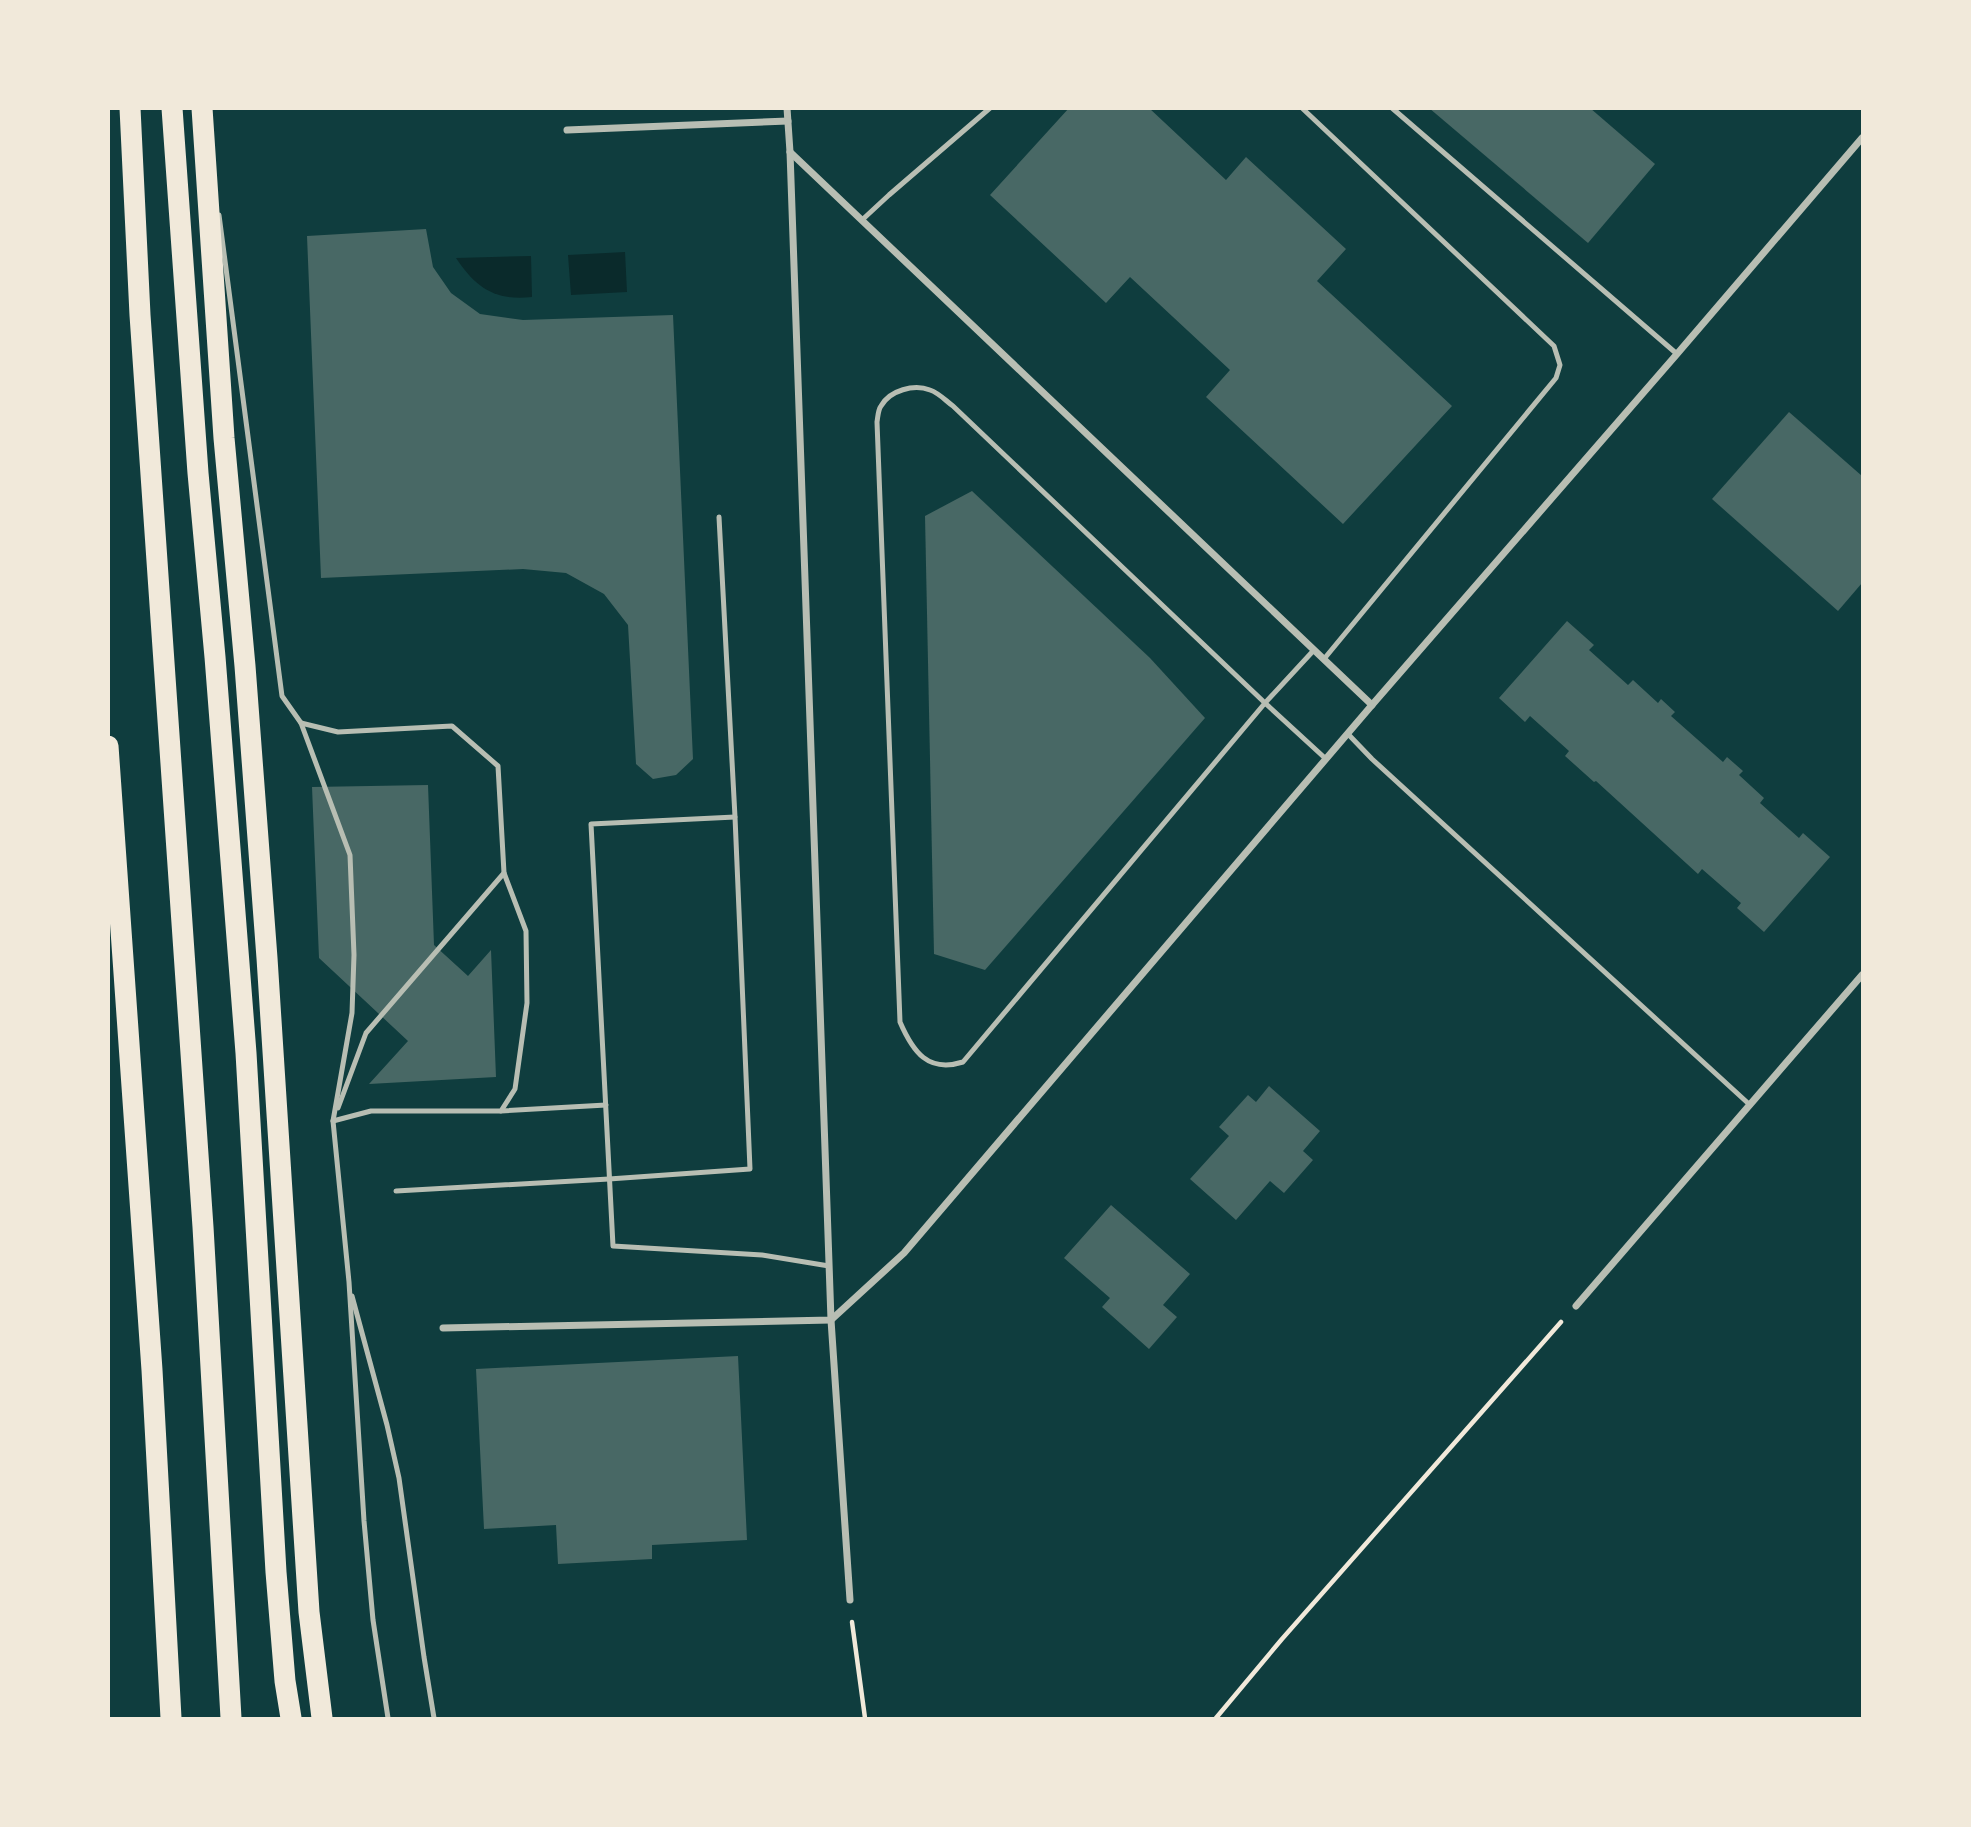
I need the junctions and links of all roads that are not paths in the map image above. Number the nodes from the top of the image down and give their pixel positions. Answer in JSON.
{"nodes":[{"id":1,"x":131,"y":108,"type":"edge"},
{"id":2,"x":172,"y":108,"type":"edge"},
{"id":3,"x":204,"y":108,"type":"edge"},
{"id":4,"x":787,"y":108,"type":"edge"},
{"id":5,"x":990,"y":108,"type":"edge"},
{"id":6,"x":1302,"y":108,"type":"edge"},
{"id":7,"x":1392,"y":108,"type":"edge"},
{"id":8,"x":788,"y":121,"type":"junction"},
{"id":9,"x":567,"y":130,"type":"dead end"},
{"id":10,"x":1863,"y":138,"type":"edge"},
{"id":11,"x":790,"y":152,"type":"junction"},
{"id":12,"x":214,"y":177,"type":"dead end"},
{"id":13,"x":218,"y":204,"type":"dead end"},
{"id":14,"x":862,"y":220,"type":"junction"},
{"id":15,"x":1677,"y":354,"type":"junction"},
{"id":16,"x":719,"y":517,"type":"dead end"},
{"id":17,"x":1314,"y":650,"type":"junction"},
{"id":18,"x":1324,"y":659,"type":"junction"},
{"id":19,"x":1265,"y":704,"type":"junction"},
{"id":20,"x":1372,"y":705,"type":"junction"},
{"id":21,"x":301,"y":723,"type":"junction"},
{"id":22,"x":1348,"y":734,"type":"junction"},
{"id":23,"x":108,"y":746,"type":"edge"},
{"id":24,"x":1326,"y":759,"type":"junction"},
{"id":25,"x":735,"y":817,"type":"junction"},
{"id":26,"x":503,"y":873,"type":"junction"},
{"id":27,"x":1863,"y":975,"type":"edge"},
{"id":28,"x":606,"y":1105,"type":"junction"},
{"id":29,"x":1750,"y":1105,"type":"junction"},
{"id":30,"x":501,"y":1111,"type":"junction"},
{"id":31,"x":333,"y":1121,"type":"junction"},
{"id":32,"x":609,"y":1180,"type":"junction"},
{"id":33,"x":396,"y":1191,"type":"dead end"},
{"id":34,"x":829,"y":1266,"type":"junction"},
{"id":35,"x":349,"y":1282,"type":"junction"},
{"id":36,"x":1576,"y":1306,"type":"road end"},
{"id":37,"x":831,"y":1321,"type":"junction"},
{"id":38,"x":443,"y":1328,"type":"dead end"},
{"id":39,"x":850,"y":1600,"type":"road end"},
{"id":40,"x":171,"y":1718,"type":"edge"},
{"id":41,"x":231,"y":1718,"type":"edge"},
{"id":42,"x":290,"y":1718,"type":"edge"},
{"id":43,"x":322,"y":1718,"type":"edge"},
{"id":44,"x":388,"y":1718,"type":"edge"},
{"id":45,"x":434,"y":1718,"type":"edge"}],
"edges":[{"from":1,"to":41,"type":"highway"},
{"from":2,"to":42,"type":"highway"},
{"from":3,"to":12,"type":"lane"},
{"from":3,"to":43,"type":"highway"},
{"from":4,"to":8,"type":"street"},
{"from":5,"to":14,"type":"lane"},
{"from":6,"to":18,"type":"lane"},
{"from":7,"to":15,"type":"lane"},
{"from":8,"to":9,"type":"street"},
{"from":8,"to":11,"type":"street"},
{"from":10,"to":15,"type":"street"},
{"from":11,"to":14,"type":"street"},
{"from":11,"to":34,"type":"street"},
{"from":13,"to":21,"type":"lane"},
{"from":14,"to":17,"type":"street"},
{"from":15,"to":20,"type":"street"},
{"from":16,"to":25,"type":"lane"},
{"from":17,"to":18,"type":"street"},
{"from":17,"to":19,"type":"lane"},
{"from":18,"to":20,"type":"street"},
{"from":19,"to":19,"type":"lane"},
{"from":19,"to":24,"type":"lane"},
{"from":20,"to":22,"type":"street"},
{"from":21,"to":26,"type":"lane"},
{"from":21,"to":31,"type":"lane"},
{"from":22,"to":24,"type":"street"},
{"from":22,"to":29,"type":"lane"},
{"from":23,"to":40,"type":"highway"},
{"from":24,"to":37,"type":"street"},
{"from":25,"to":28,"type":"lane"},
{"from":25,"to":32,"type":"lane"},
{"from":26,"to":30,"type":"lane"},
{"from":26,"to":31,"type":"lane"},
{"from":27,"to":29,"type":"street"},
{"from":28,"to":30,"type":"lane"},
{"from":28,"to":32,"type":"lane"},
{"from":29,"to":36,"type":"street"},
{"from":30,"to":31,"type":"lane"},
{"from":31,"to":35,"type":"lane"},
{"from":32,"to":33,"type":"lane"},
{"from":32,"to":34,"type":"lane"},
{"from":34,"to":37,"type":"street"},
{"from":35,"to":44,"type":"lane"},
{"from":35,"to":45,"type":"lane"},
{"from":37,"to":38,"type":"street"},
{"from":37,"to":39,"type":"street"}]}
